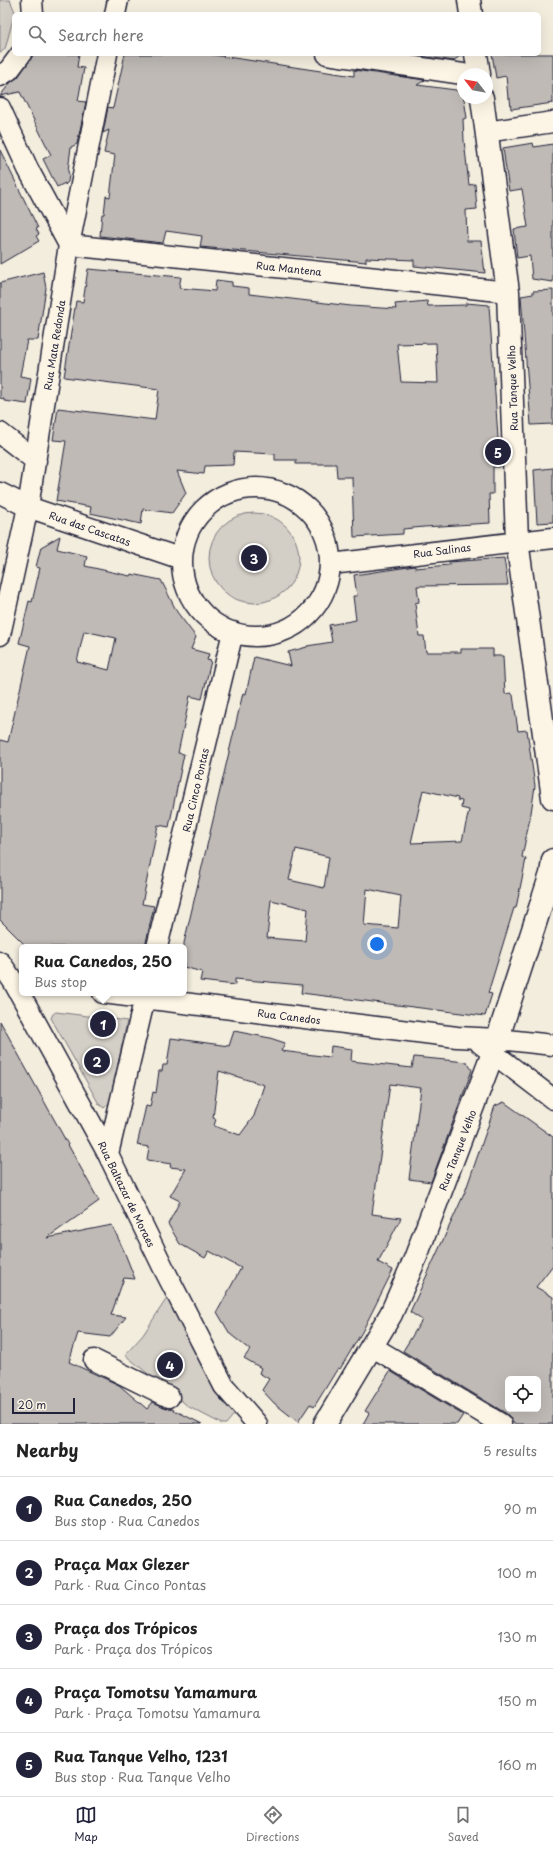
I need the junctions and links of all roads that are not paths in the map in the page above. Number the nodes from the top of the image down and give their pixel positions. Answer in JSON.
{"nodes":[{"id":1,"x":32,"y":0,"type":"edge"},
{"id":2,"x":118,"y":0,"type":"edge"},
{"id":3,"x":469,"y":0,"type":"edge"},
{"id":4,"x":33,"y":12,"type":"edge"},
{"id":5,"x":115,"y":12,"type":"edge"},
{"id":6,"x":471,"y":12,"type":"edge"},
{"id":7,"x":20,"y":56,"type":"edge"},
{"id":8,"x":107,"y":56,"type":"edge"},
{"id":9,"x":341,"y":56,"type":"edge"},
{"id":10,"x":476,"y":56,"type":"edge"},
{"id":11,"x":478,"y":68,"type":"edge"},
{"id":12,"x":457,"y":73,"type":"edge"},
{"id":13,"x":0,"y":76,"type":"edge"},
{"id":14,"x":483,"y":104,"type":"edge"},
{"id":15,"x":0,"y":108,"type":"edge"},
{"id":16,"x":553,"y":122,"type":"edge"},
{"id":17,"x":486,"y":132,"type":"junction"},
{"id":18,"x":70,"y":245,"type":"junction"},
{"id":19,"x":508,"y":292,"type":"junction"},
{"id":20,"x":0,"y":433,"type":"edge"},
{"id":21,"x":36,"y":461,"type":"junction"},
{"id":22,"x":0,"y":493,"type":"edge"},
{"id":23,"x":28,"y":507,"type":"junction"},
{"id":24,"x":553,"y":538,"type":"edge"},
{"id":25,"x":517,"y":541,"type":"junction"},
{"id":26,"x":182,"y":559,"type":"junction"},
{"id":27,"x":331,"y":564,"type":"junction"},
{"id":28,"x":233,"y":632,"type":"junction"},
{"id":29,"x":0,"y":635,"type":"edge"},
{"id":30,"x":553,"y":798,"type":"edge"},
{"id":31,"x":553,"y":860,"type":"edge"},
{"id":32,"x":158,"y":944,"type":"edge"},
{"id":33,"x":0,"y":962,"type":"edge"},
{"id":34,"x":17,"y":982,"type":"edge"},
{"id":35,"x":24,"y":996,"type":"edge"},
{"id":36,"x":146,"y":996,"type":"edge"},
{"id":37,"x":553,"y":1045,"type":"edge"},
{"id":38,"x":495,"y":1046,"type":"junction"},
{"id":39,"x":553,"y":1099,"type":"edge"},
{"id":40,"x":108,"y":1154,"type":"junction"},
{"id":41,"x":373,"y":1347,"type":"junction"},
{"id":42,"x":94,"y":1360,"type":"dead end"},
{"id":43,"x":169,"y":1398,"type":"dead end"},
{"id":44,"x":257,"y":1424,"type":"edge"},
{"id":45,"x":325,"y":1424,"type":"edge"},
{"id":46,"x":501,"y":1424,"type":"edge"}],
"edges":[{"from":1,"to":4,"type":"street"},
{"from":2,"to":5,"type":"street"},
{"from":3,"to":6,"type":"street"},
{"from":7,"to":13,"type":"street"},
{"from":8,"to":18,"type":"street","name":"Rua Mata Redonda"},
{"from":9,"to":12,"type":"street"},
{"from":10,"to":11,"type":"street"},
{"from":14,"to":17,"type":"street","name":"Rua Tanque Velho"},
{"from":15,"to":18,"type":"street"},
{"from":16,"to":17,"type":"street"},
{"from":17,"to":19,"type":"street","name":"Rua Tanque Velho"},
{"from":18,"to":19,"type":"street","name":"Rua Mantena"},
{"from":18,"to":21,"type":"street","name":"Rua Mata Redonda"},
{"from":19,"to":25,"type":"street","name":"Rua Tanque Velho"},
{"from":20,"to":21,"type":"street"},
{"from":21,"to":23,"type":"street","name":"Rua Mata Redonda"},
{"from":22,"to":23,"type":"street","name":"Rua das Cascatas"},
{"from":23,"to":26,"type":"street","name":"Rua das Cascatas"},
{"from":23,"to":29,"type":"street","name":"Rua Mata Redonda"},
{"from":24,"to":25,"type":"street","name":"Rua Salinas"},
{"from":25,"to":27,"type":"street","name":"Rua Salinas"},
{"from":25,"to":30,"type":"street","name":"Rua Tanque Velho"},
{"from":26,"to":27,"type":"street"},
{"from":26,"to":28,"type":"street"},
{"from":27,"to":28,"type":"street"},
{"from":28,"to":32,"type":"street","name":"Rua Cinco Pontas"},
{"from":31,"to":38,"type":"street","name":"Rua Tanque Velho"},
{"from":33,"to":34,"type":"street","name":"Rua Baltazar de Moraes"},
{"from":35,"to":40,"type":"street","name":"Rua Baltazar de Moraes"},
{"from":36,"to":38,"type":"street","name":"Rua Canedos"},
{"from":36,"to":40,"type":"street"},
{"from":37,"to":38,"type":"street","name":"Rua Canedos"},
{"from":38,"to":39,"type":"street"},
{"from":38,"to":41,"type":"street","name":"Rua Tanque Velho"},
{"from":40,"to":44,"type":"street","name":"Rua Baltazar de Moraes"},
{"from":41,"to":45,"type":"street","name":"Rua Tanque Velho"},
{"from":41,"to":46,"type":"street"},
{"from":42,"to":43,"type":"street"}]}
